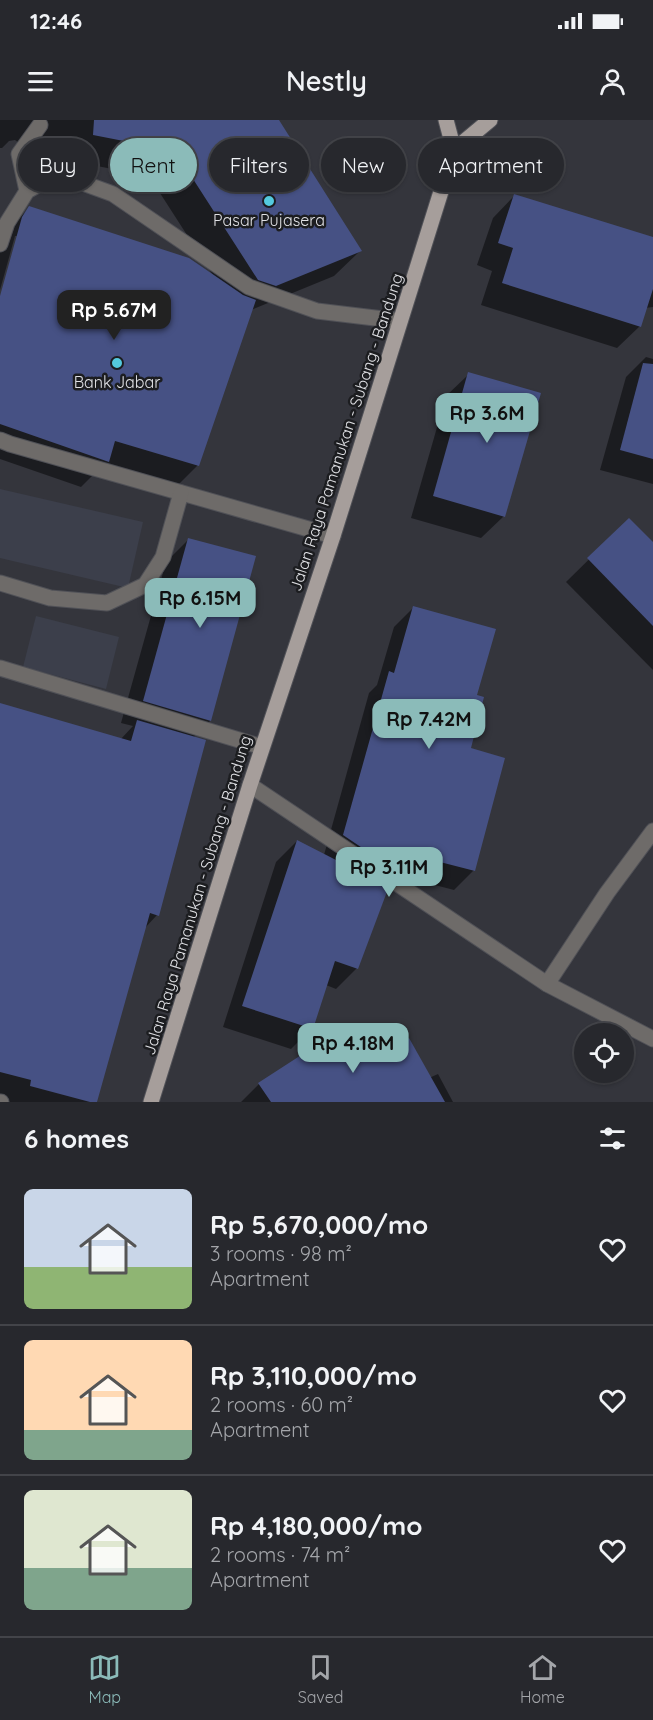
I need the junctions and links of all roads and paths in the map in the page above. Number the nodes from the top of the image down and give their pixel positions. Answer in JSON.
{"nodes":[{"id":1,"x":446,"y":120,"type":"edge"},
{"id":2,"x":490,"y":120,"type":"edge"},
{"id":3,"x":40,"y":125,"type":"dead end"},
{"id":4,"x":31,"y":138,"type":"edge"},
{"id":5,"x":451,"y":138,"type":"edge"},
{"id":6,"x":468,"y":138,"type":"edge"},
{"id":7,"x":98,"y":189,"type":"edge"},
{"id":8,"x":26,"y":192,"type":"edge"},
{"id":9,"x":441,"y":192,"type":"edge"},
{"id":10,"x":0,"y":244,"type":"edge"},
{"id":11,"x":400,"y":321,"type":"junction"},
{"id":12,"x":0,"y":440,"type":"edge"},
{"id":13,"x":181,"y":493,"type":"junction"},
{"id":14,"x":333,"y":536,"type":"junction"},
{"id":15,"x":0,"y":583,"type":"edge"},
{"id":16,"x":0,"y":669,"type":"edge"},
{"id":17,"x":262,"y":747,"type":"junction"},
{"id":18,"x":250,"y":785,"type":"junction"},
{"id":19,"x":653,"y":831,"type":"edge"},
{"id":20,"x":547,"y":984,"type":"junction"},
{"id":21,"x":653,"y":1039,"type":"edge"},
{"id":22,"x":151,"y":1102,"type":"edge"}],
"edges":[{"from":1,"to":5,"type":"main road"},
{"from":2,"to":6,"type":"main road"},
{"from":3,"to":4,"type":"street"},
{"from":7,"to":11,"type":"street"},
{"from":8,"to":10,"type":"street"},
{"from":9,"to":11,"type":"main road","name":"Jalan Raya Pamanukan - Subang - Bandung"},
{"from":11,"to":14,"type":"main road","name":"Jalan Raya Pamanukan - Subang - Bandung"},
{"from":12,"to":13,"type":"street"},
{"from":13,"to":14,"type":"street"},
{"from":13,"to":15,"type":"street"},
{"from":14,"to":17,"type":"main road","name":"Jalan Raya Pamanukan - Subang - Bandung"},
{"from":16,"to":17,"type":"street"},
{"from":17,"to":18,"type":"main road","name":"Jalan Raya Pamanukan - Subang - Bandung"},
{"from":18,"to":20,"type":"street"},
{"from":18,"to":22,"type":"main road","name":"Jalan Raya Pamanukan - Subang - Bandung"},
{"from":19,"to":20,"type":"street"},
{"from":20,"to":21,"type":"street"}]}
